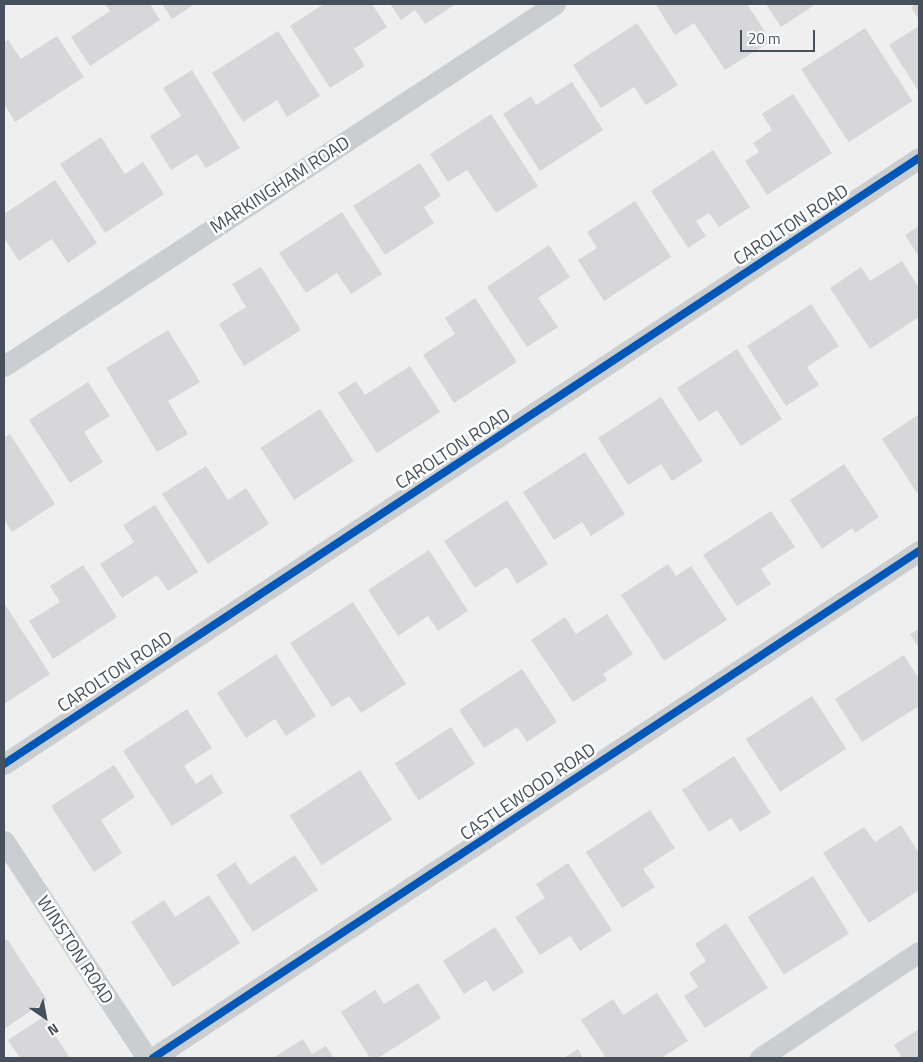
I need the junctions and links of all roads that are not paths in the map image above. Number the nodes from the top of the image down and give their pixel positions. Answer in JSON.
{"nodes":[{"id":1,"x":556,"y":4,"type":"edge"},
{"id":2,"x":919,"y":158,"type":"edge"},
{"id":3,"x":4,"y":366,"type":"edge"},
{"id":4,"x":919,"y":551,"type":"edge"},
{"id":5,"x":4,"y":764,"type":"edge"},
{"id":6,"x":4,"y":841,"type":"edge"},
{"id":7,"x":919,"y":952,"type":"edge"},
{"id":8,"x":147,"y":1058,"type":"edge"},
{"id":9,"x":153,"y":1058,"type":"edge"},
{"id":10,"x":760,"y":1058,"type":"edge"}],
"edges":[{"from":1,"to":3,"type":"street","name":"MARKINGHAM ROAD"},
{"from":2,"to":5,"type":"street","name":"CAROLTON ROAD"},
{"from":4,"to":9,"type":"street","name":"CASTLEWOOD ROAD"},
{"from":6,"to":8,"type":"street","name":"WINSTON ROAD"},
{"from":7,"to":10,"type":"street"}]}
